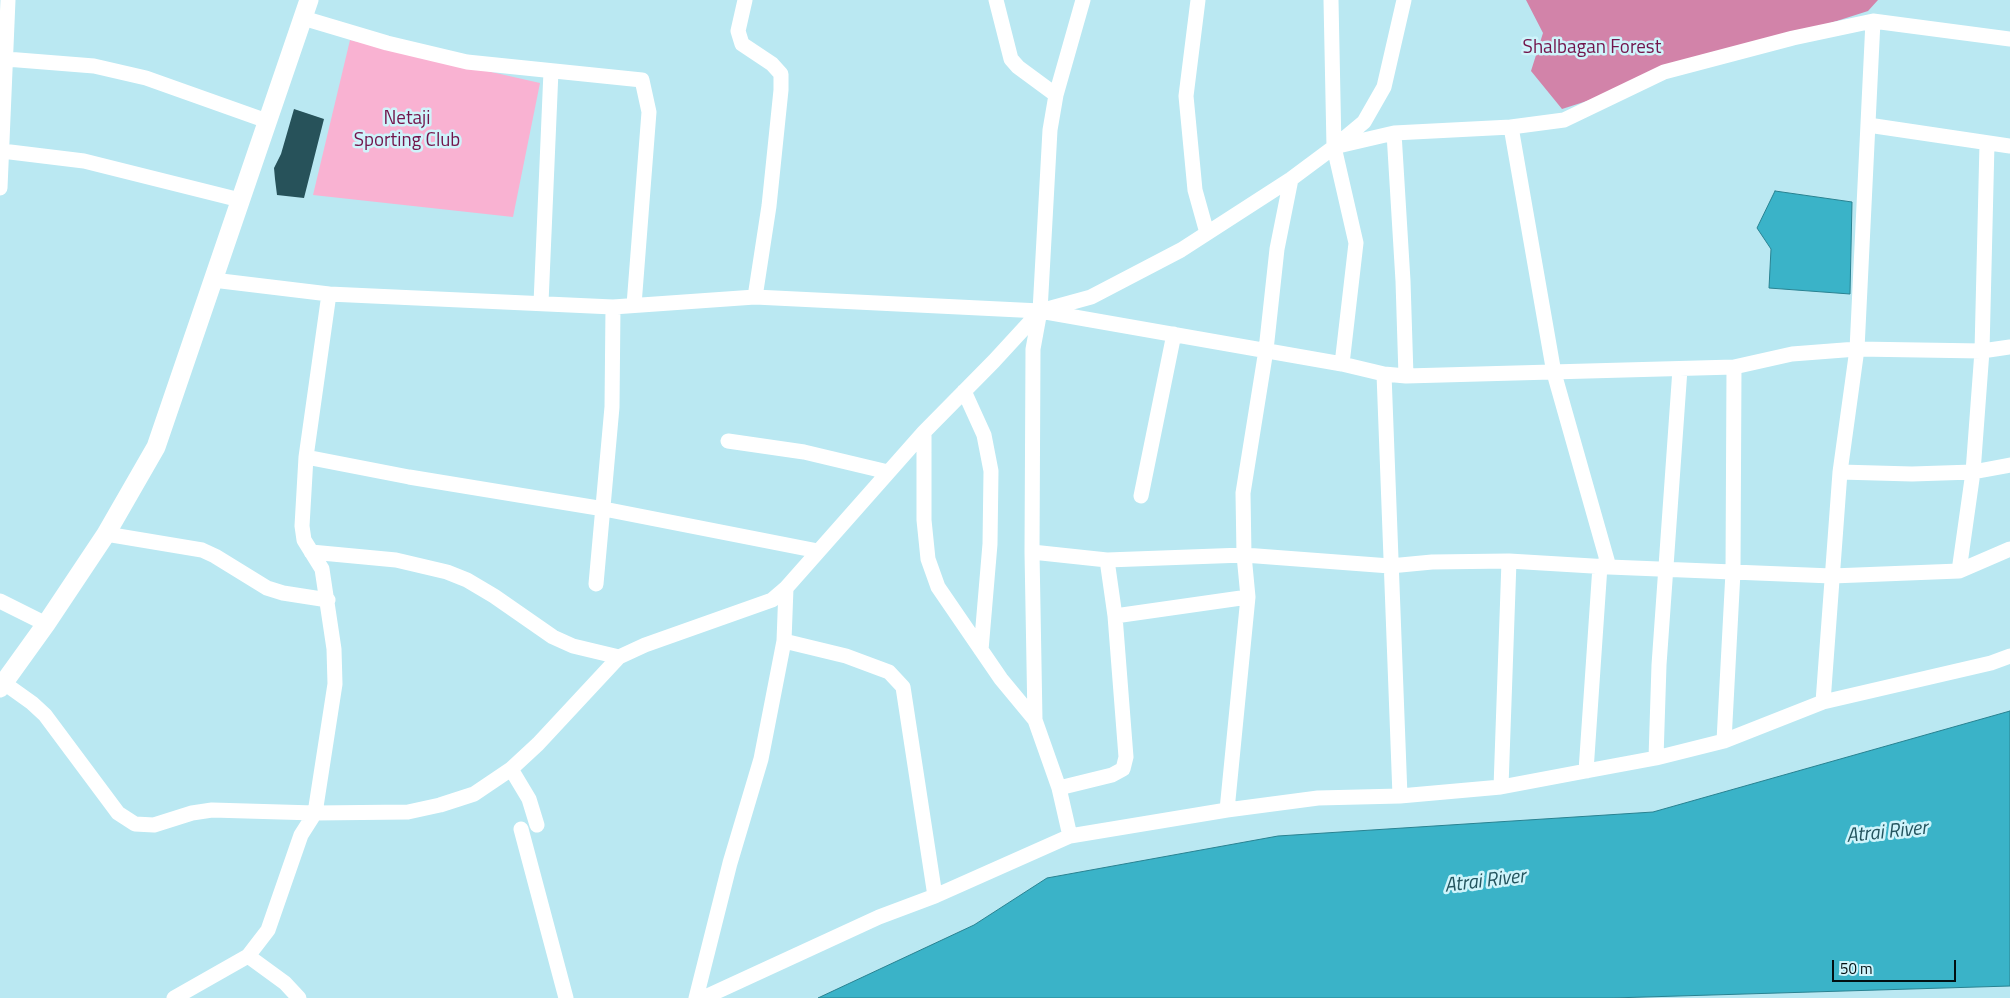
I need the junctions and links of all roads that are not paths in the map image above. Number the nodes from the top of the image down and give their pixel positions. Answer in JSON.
{"nodes":[{"id":1,"x":8,"y":0,"type":"edge"},
{"id":2,"x":310,"y":0,"type":"edge"},
{"id":3,"x":745,"y":0,"type":"edge"},
{"id":4,"x":996,"y":0,"type":"edge"},
{"id":5,"x":1083,"y":0,"type":"edge"},
{"id":6,"x":1198,"y":0,"type":"edge"},
{"id":7,"x":1331,"y":0,"type":"edge"},
{"id":8,"x":1404,"y":0,"type":"edge"},
{"id":9,"x":303,"y":18,"type":"junction"},
{"id":10,"x":1873,"y":21,"type":"junction"},
{"id":11,"x":2010,"y":39,"type":"edge"},
{"id":12,"x":6,"y":59,"type":"junction"},
{"id":13,"x":551,"y":71,"type":"junction"},
{"id":14,"x":1056,"y":95,"type":"junction"},
{"id":15,"x":267,"y":121,"type":"junction"},
{"id":16,"x":1868,"y":125,"type":"junction"},
{"id":17,"x":1511,"y":127,"type":"junction"},
{"id":18,"x":1394,"y":134,"type":"junction"},
{"id":19,"x":1987,"y":142,"type":"junction"},
{"id":20,"x":2010,"y":146,"type":"edge"},
{"id":21,"x":1334,"y":147,"type":"junction"},
{"id":22,"x":2,"y":151,"type":"junction"},
{"id":23,"x":1291,"y":179,"type":"junction"},
{"id":24,"x":0,"y":188,"type":"edge"},
{"id":25,"x":240,"y":200,"type":"junction"},
{"id":26,"x":1207,"y":233,"type":"junction"},
{"id":27,"x":213,"y":280,"type":"junction"},
{"id":28,"x":329,"y":294,"type":"junction"},
{"id":29,"x":754,"y":297,"type":"junction"},
{"id":30,"x":540,"y":304,"type":"junction"},
{"id":31,"x":634,"y":305,"type":"junction"},
{"id":32,"x":613,"y":307,"type":"junction"},
{"id":33,"x":1040,"y":311,"type":"junction"},
{"id":34,"x":1174,"y":334,"type":"junction"},
{"id":35,"x":2010,"y":347,"type":"edge"},
{"id":36,"x":1857,"y":349,"type":"junction"},
{"id":37,"x":1266,"y":350,"type":"junction"},
{"id":38,"x":1982,"y":352,"type":"junction"},
{"id":39,"x":1342,"y":364,"type":"junction"},
{"id":40,"x":1734,"y":367,"type":"junction"},
{"id":41,"x":1680,"y":369,"type":"junction"},
{"id":42,"x":1554,"y":372,"type":"junction"},
{"id":43,"x":1384,"y":374,"type":"junction"},
{"id":44,"x":1406,"y":376,"type":"junction"},
{"id":45,"x":964,"y":391,"type":"junction"},
{"id":46,"x":924,"y":432,"type":"junction"},
{"id":47,"x":728,"y":441,"type":"dead end"},
{"id":48,"x":306,"y":457,"type":"junction"},
{"id":49,"x":2010,"y":465,"type":"edge"},
{"id":50,"x":888,"y":472,"type":"junction"},
{"id":51,"x":1840,"y":472,"type":"junction"},
{"id":52,"x":1972,"y":472,"type":"junction"},
{"id":53,"x":1141,"y":496,"type":"dead end"},
{"id":54,"x":604,"y":509,"type":"junction"},
{"id":55,"x":106,"y":534,"type":"junction"},
{"id":56,"x":2010,"y":548,"type":"edge"},
{"id":57,"x":818,"y":551,"type":"junction"},
{"id":58,"x":311,"y":552,"type":"junction"},
{"id":59,"x":1032,"y":552,"type":"junction"},
{"id":60,"x":1244,"y":555,"type":"junction"},
{"id":61,"x":1107,"y":560,"type":"junction"},
{"id":62,"x":1509,"y":561,"type":"junction"},
{"id":63,"x":1390,"y":566,"type":"junction"},
{"id":64,"x":1604,"y":567,"type":"junction"},
{"id":65,"x":1666,"y":568,"type":"junction"},
{"id":66,"x":1959,"y":570,"type":"junction"},
{"id":67,"x":1733,"y":572,"type":"junction"},
{"id":68,"x":1832,"y":576,"type":"junction"},
{"id":69,"x":596,"y":584,"type":"dead end"},
{"id":70,"x":786,"y":588,"type":"junction"},
{"id":71,"x":1248,"y":597,"type":"junction"},
{"id":72,"x":328,"y":600,"type":"junction"},
{"id":73,"x":0,"y":601,"type":"edge"},
{"id":74,"x":1115,"y":616,"type":"junction"},
{"id":75,"x":46,"y":624,"type":"junction"},
{"id":76,"x":784,"y":641,"type":"junction"},
{"id":77,"x":981,"y":650,"type":"junction"},
{"id":78,"x":2010,"y":656,"type":"edge"},
{"id":79,"x":619,"y":658,"type":"junction"},
{"id":80,"x":2,"y":685,"type":"edge"},
{"id":81,"x":1823,"y":702,"type":"junction"},
{"id":82,"x":1035,"y":720,"type":"junction"},
{"id":83,"x":1724,"y":740,"type":"junction"},
{"id":84,"x":1656,"y":758,"type":"junction"},
{"id":85,"x":511,"y":768,"type":"junction"},
{"id":86,"x":1586,"y":771,"type":"junction"},
{"id":87,"x":1501,"y":787,"type":"junction"},
{"id":88,"x":1059,"y":788,"type":"junction"},
{"id":89,"x":1400,"y":796,"type":"junction"},
{"id":90,"x":1227,"y":810,"type":"junction"},
{"id":91,"x":315,"y":814,"type":"junction"},
{"id":92,"x":536,"y":825,"type":"dead end"},
{"id":93,"x":521,"y":829,"type":"dead end"},
{"id":94,"x":1070,"y":836,"type":"junction"},
{"id":95,"x":935,"y":896,"type":"junction"},
{"id":96,"x":248,"y":956,"type":"junction"},
{"id":97,"x":174,"y":998,"type":"edge"},
{"id":98,"x":299,"y":998,"type":"edge"},
{"id":99,"x":566,"y":998,"type":"edge"},
{"id":100,"x":696,"y":998,"type":"edge"},
{"id":101,"x":703,"y":998,"type":"edge"}],
"edges":[{"from":1,"to":12,"type":"street"},
{"from":2,"to":9,"type":"street"},
{"from":3,"to":29,"type":"street"},
{"from":4,"to":14,"type":"street"},
{"from":5,"to":14,"type":"street"},
{"from":6,"to":26,"type":"street"},
{"from":7,"to":21,"type":"street"},
{"from":8,"to":21,"type":"street"},
{"from":9,"to":13,"type":"street"},
{"from":9,"to":15,"type":"street"},
{"from":10,"to":11,"type":"street"},
{"from":10,"to":16,"type":"street"},
{"from":10,"to":17,"type":"street"},
{"from":12,"to":15,"type":"street"},
{"from":12,"to":22,"type":"street"},
{"from":13,"to":30,"type":"street"},
{"from":13,"to":31,"type":"street"},
{"from":14,"to":33,"type":"street"},
{"from":15,"to":25,"type":"street"},
{"from":16,"to":19,"type":"street"},
{"from":16,"to":36,"type":"street"},
{"from":17,"to":18,"type":"street"},
{"from":17,"to":42,"type":"street"},
{"from":18,"to":21,"type":"street"},
{"from":18,"to":44,"type":"street"},
{"from":19,"to":20,"type":"street"},
{"from":19,"to":38,"type":"street"},
{"from":21,"to":23,"type":"street"},
{"from":21,"to":39,"type":"street"},
{"from":22,"to":24,"type":"street"},
{"from":22,"to":25,"type":"street"},
{"from":23,"to":26,"type":"street"},
{"from":23,"to":37,"type":"street"},
{"from":25,"to":27,"type":"street"},
{"from":26,"to":33,"type":"street"},
{"from":27,"to":28,"type":"street"},
{"from":27,"to":55,"type":"street"},
{"from":28,"to":30,"type":"street"},
{"from":28,"to":48,"type":"street"},
{"from":29,"to":31,"type":"street"},
{"from":29,"to":33,"type":"street"},
{"from":30,"to":32,"type":"street"},
{"from":31,"to":32,"type":"street"},
{"from":32,"to":54,"type":"street"},
{"from":33,"to":34,"type":"street"},
{"from":33,"to":45,"type":"street"},
{"from":33,"to":59,"type":"street"},
{"from":34,"to":37,"type":"street"},
{"from":34,"to":53,"type":"street"},
{"from":35,"to":38,"type":"street"},
{"from":36,"to":38,"type":"street"},
{"from":36,"to":40,"type":"street"},
{"from":36,"to":51,"type":"street"},
{"from":37,"to":39,"type":"street"},
{"from":37,"to":60,"type":"street"},
{"from":38,"to":52,"type":"street"},
{"from":39,"to":43,"type":"street"},
{"from":40,"to":41,"type":"street"},
{"from":40,"to":67,"type":"street"},
{"from":41,"to":42,"type":"street"},
{"from":41,"to":65,"type":"street"},
{"from":42,"to":44,"type":"street"},
{"from":42,"to":64,"type":"street"},
{"from":43,"to":44,"type":"street"},
{"from":43,"to":63,"type":"street"},
{"from":45,"to":46,"type":"street"},
{"from":45,"to":77,"type":"street"},
{"from":46,"to":50,"type":"street"},
{"from":46,"to":77,"type":"street"},
{"from":47,"to":50,"type":"street"},
{"from":48,"to":54,"type":"street"},
{"from":48,"to":58,"type":"street"},
{"from":49,"to":52,"type":"street"},
{"from":50,"to":57,"type":"street"},
{"from":51,"to":52,"type":"street"},
{"from":51,"to":68,"type":"street"},
{"from":52,"to":66,"type":"street"},
{"from":54,"to":57,"type":"street"},
{"from":54,"to":69,"type":"street"},
{"from":55,"to":72,"type":"street"},
{"from":55,"to":75,"type":"street"},
{"from":56,"to":66,"type":"street"},
{"from":57,"to":70,"type":"street"},
{"from":58,"to":72,"type":"street"},
{"from":58,"to":79,"type":"street"},
{"from":59,"to":61,"type":"street"},
{"from":59,"to":82,"type":"street"},
{"from":60,"to":61,"type":"street"},
{"from":60,"to":63,"type":"street"},
{"from":60,"to":71,"type":"street"},
{"from":61,"to":74,"type":"street"},
{"from":62,"to":63,"type":"street"},
{"from":62,"to":64,"type":"street"},
{"from":62,"to":87,"type":"street"},
{"from":63,"to":89,"type":"street"},
{"from":64,"to":65,"type":"street"},
{"from":64,"to":86,"type":"street"},
{"from":65,"to":67,"type":"street"},
{"from":65,"to":84,"type":"street"},
{"from":66,"to":68,"type":"street"},
{"from":67,"to":68,"type":"street"},
{"from":67,"to":83,"type":"street"},
{"from":68,"to":81,"type":"street"},
{"from":70,"to":76,"type":"street"},
{"from":70,"to":79,"type":"street"},
{"from":71,"to":74,"type":"street"},
{"from":71,"to":90,"type":"street"},
{"from":72,"to":91,"type":"street"},
{"from":73,"to":75,"type":"street"},
{"from":74,"to":88,"type":"street"},
{"from":75,"to":80,"type":"street"},
{"from":76,"to":95,"type":"street"},
{"from":76,"to":100,"type":"street"},
{"from":77,"to":82,"type":"street"},
{"from":78,"to":81,"type":"street"},
{"from":79,"to":85,"type":"street"},
{"from":80,"to":91,"type":"street"},
{"from":81,"to":83,"type":"street"},
{"from":82,"to":88,"type":"street"},
{"from":83,"to":84,"type":"street"},
{"from":84,"to":86,"type":"street"},
{"from":85,"to":91,"type":"street"},
{"from":85,"to":92,"type":"street"},
{"from":86,"to":87,"type":"street"},
{"from":87,"to":89,"type":"street"},
{"from":88,"to":94,"type":"street"},
{"from":89,"to":90,"type":"street"},
{"from":90,"to":94,"type":"street"},
{"from":91,"to":96,"type":"street"},
{"from":93,"to":99,"type":"street"},
{"from":94,"to":95,"type":"street"},
{"from":95,"to":101,"type":"street"},
{"from":96,"to":97,"type":"street"},
{"from":96,"to":98,"type":"street"}]}
